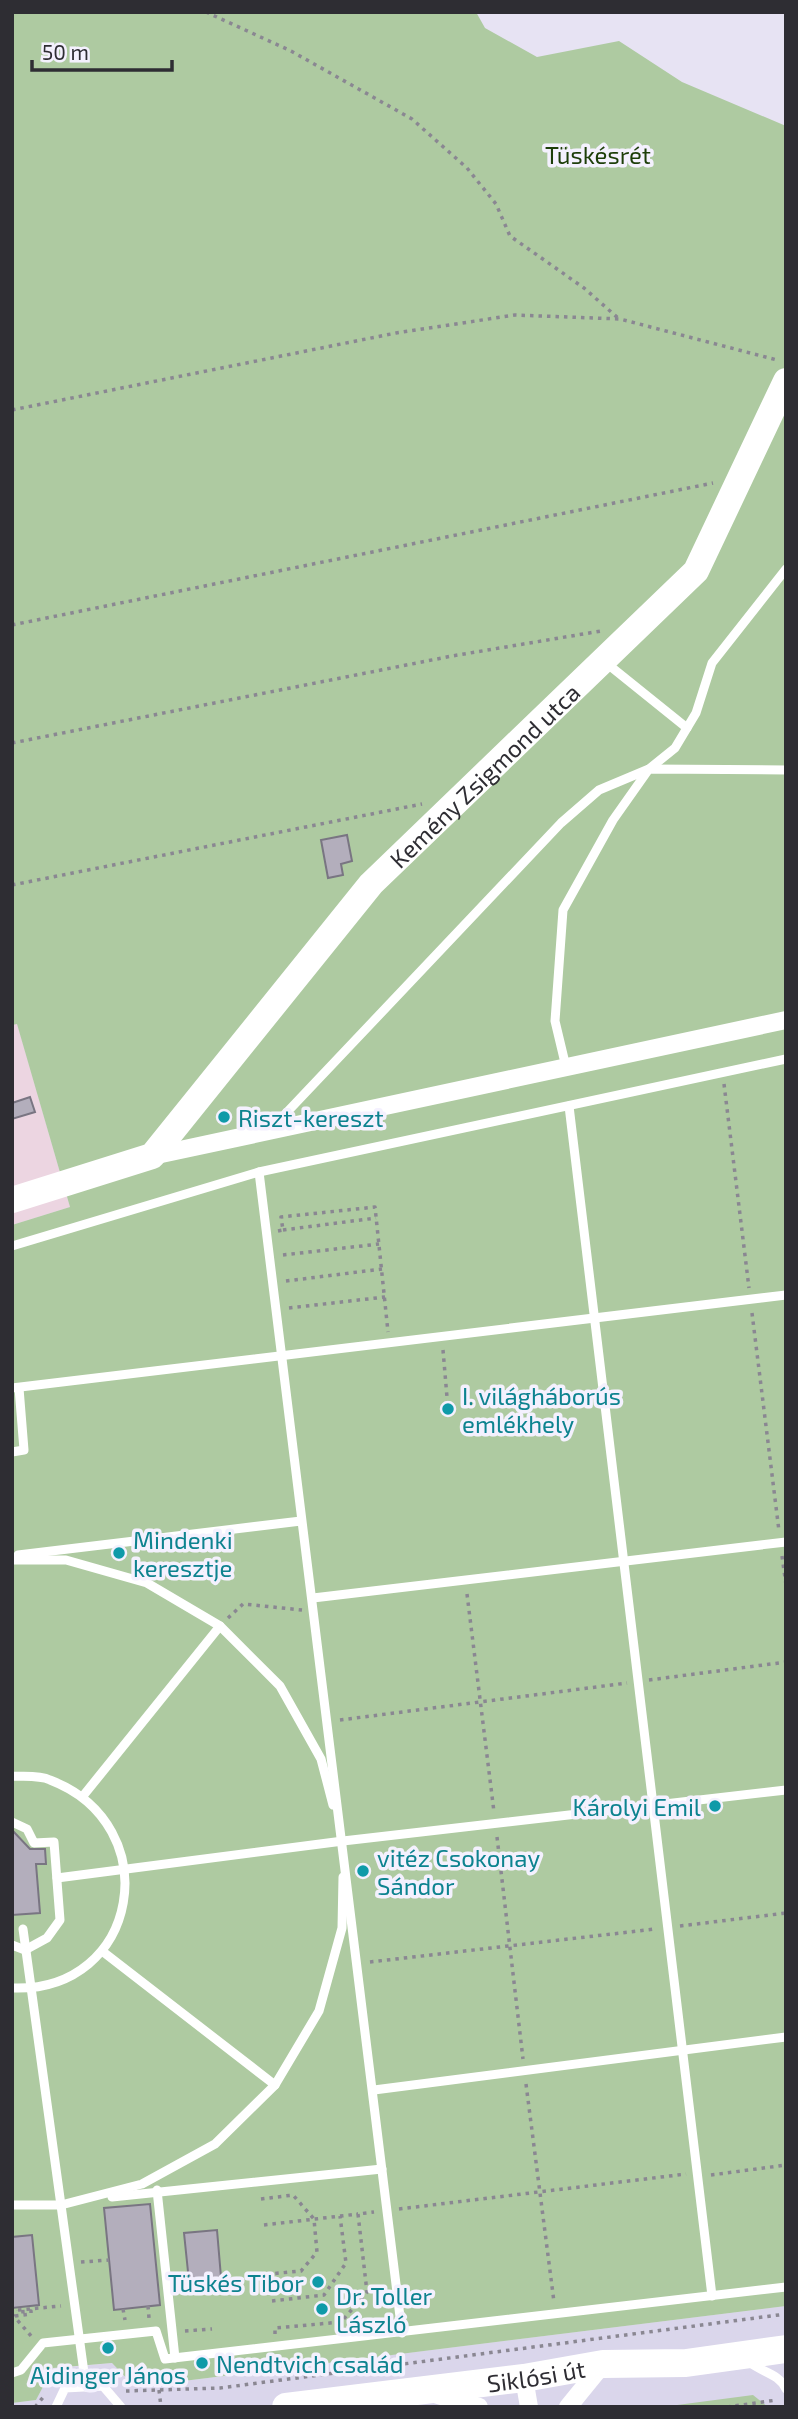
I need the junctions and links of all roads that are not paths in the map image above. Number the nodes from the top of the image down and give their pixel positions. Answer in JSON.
{"nodes":[{"id":1,"x":786,"y":381,"type":"edge"},
{"id":2,"x":786,"y":569,"type":"edge"},
{"id":3,"x":603,"y":660,"type":"junction"},
{"id":4,"x":687,"y":728,"type":"junction"},
{"id":5,"x":649,"y":769,"type":"junction"},
{"id":6,"x":786,"y":770,"type":"edge"},
{"id":7,"x":786,"y":1020,"type":"edge"},
{"id":8,"x":786,"y":1059,"type":"edge"},
{"id":9,"x":566,"y":1068,"type":"junction"},
{"id":10,"x":569,"y":1106,"type":"junction"},
{"id":11,"x":269,"y":1131,"type":"junction"},
{"id":12,"x":152,"y":1156,"type":"junction"},
{"id":13,"x":259,"y":1172,"type":"junction"},
{"id":14,"x":12,"y":1200,"type":"edge"},
{"id":15,"x":12,"y":1246,"type":"edge"},
{"id":16,"x":786,"y":1295,"type":"edge"},
{"id":17,"x":595,"y":1319,"type":"junction"},
{"id":18,"x":282,"y":1356,"type":"junction"},
{"id":19,"x":16,"y":1388,"type":"edge"},
{"id":20,"x":12,"y":1452,"type":"edge"},
{"id":21,"x":301,"y":1521,"type":"junction"},
{"id":22,"x":783,"y":1543,"type":"edge"},
{"id":23,"x":12,"y":1558,"type":"edge"},
{"id":24,"x":624,"y":1561,"type":"junction"},
{"id":25,"x":313,"y":1598,"type":"junction"},
{"id":26,"x":220,"y":1626,"type":"junction"},
{"id":27,"x":12,"y":1776,"type":"edge"},
{"id":28,"x":786,"y":1790,"type":"edge"},
{"id":29,"x":83,"y":1796,"type":"junction"},
{"id":30,"x":653,"y":1807,"type":"junction"},
{"id":31,"x":12,"y":1822,"type":"edge"},
{"id":32,"x":343,"y":1841,"type":"junction"},
{"id":33,"x":126,"y":1870,"type":"junction"},
{"id":34,"x":57,"y":1878,"type":"junction"},
{"id":35,"x":23,"y":1929,"type":"dead end"},
{"id":36,"x":12,"y":1945,"type":"edge"},
{"id":37,"x":25,"y":1950,"type":"junction"},
{"id":38,"x":102,"y":1951,"type":"junction"},
{"id":39,"x":12,"y":1988,"type":"edge"},
{"id":40,"x":30,"y":1989,"type":"junction"},
{"id":41,"x":786,"y":2037,"type":"edge"},
{"id":42,"x":683,"y":2049,"type":"junction"},
{"id":43,"x":275,"y":2085,"type":"junction"},
{"id":44,"x":374,"y":2090,"type":"junction"},
{"id":45,"x":382,"y":2169,"type":"junction"},
{"id":46,"x":157,"y":2190,"type":"junction"},
{"id":47,"x":12,"y":2205,"type":"edge"},
{"id":48,"x":61,"y":2205,"type":"junction"},
{"id":49,"x":12,"y":2211,"type":"edge"},
{"id":50,"x":786,"y":2287,"type":"edge"},
{"id":51,"x":712,"y":2296,"type":"junction"},
{"id":52,"x":402,"y":2333,"type":"junction"},
{"id":53,"x":79,"y":2337,"type":"junction"},
{"id":54,"x":786,"y":2349,"type":"edge"},
{"id":55,"x":741,"y":2355,"type":"junction"},
{"id":56,"x":175,"y":2358,"type":"junction"},
{"id":57,"x":603,"y":2364,"type":"junction"},
{"id":58,"x":12,"y":2373,"type":"edge"},
{"id":59,"x":524,"y":2378,"type":"junction"},
{"id":60,"x":85,"y":2385,"type":"junction"},
{"id":61,"x":786,"y":2389,"type":"edge"},
{"id":62,"x":422,"y":2390,"type":"junction"},
{"id":63,"x":56,"y":2407,"type":"edge"},
{"id":64,"x":121,"y":2407,"type":"edge"},
{"id":65,"x":286,"y":2407,"type":"edge"},
{"id":66,"x":479,"y":2407,"type":"edge"},
{"id":67,"x":529,"y":2407,"type":"edge"},
{"id":68,"x":568,"y":2407,"type":"edge"}],
"edges":[{"from":1,"to":3,"type":"street","name":"Kemény Zsigmond utca"},
{"from":2,"to":4,"type":"lane"},
{"from":3,"to":4,"type":"lane"},
{"from":3,"to":12,"type":"street","name":"Kemény Zsigmond utca"},
{"from":4,"to":5,"type":"lane"},
{"from":5,"to":6,"type":"lane"},
{"from":5,"to":9,"type":"lane"},
{"from":5,"to":11,"type":"lane"},
{"from":7,"to":9,"type":"street"},
{"from":8,"to":10,"type":"lane"},
{"from":9,"to":11,"type":"street"},
{"from":10,"to":13,"type":"lane"},
{"from":10,"to":17,"type":"lane"},
{"from":11,"to":12,"type":"street"},
{"from":12,"to":14,"type":"street"},
{"from":13,"to":15,"type":"lane"},
{"from":13,"to":18,"type":"lane"},
{"from":16,"to":17,"type":"lane"},
{"from":17,"to":18,"type":"lane"},
{"from":17,"to":24,"type":"lane"},
{"from":18,"to":19,"type":"lane"},
{"from":18,"to":21,"type":"lane"},
{"from":19,"to":20,"type":"lane"},
{"from":21,"to":23,"type":"lane"},
{"from":21,"to":25,"type":"lane"},
{"from":22,"to":24,"type":"lane"},
{"from":23,"to":26,"type":"lane"},
{"from":24,"to":25,"type":"lane"},
{"from":24,"to":30,"type":"lane"},
{"from":25,"to":32,"type":"lane"},
{"from":26,"to":29,"type":"lane"},
{"from":26,"to":32,"type":"lane"},
{"from":27,"to":29,"type":"lane"},
{"from":28,"to":30,"type":"lane"},
{"from":29,"to":33,"type":"lane"},
{"from":30,"to":32,"type":"lane"},
{"from":30,"to":42,"type":"lane"},
{"from":31,"to":34,"type":"lane"},
{"from":32,"to":33,"type":"lane"},
{"from":32,"to":43,"type":"lane"},
{"from":32,"to":44,"type":"lane"},
{"from":33,"to":34,"type":"lane"},
{"from":33,"to":38,"type":"lane"},
{"from":34,"to":37,"type":"lane"},
{"from":35,"to":37,"type":"lane"},
{"from":36,"to":37,"type":"lane"},
{"from":37,"to":40,"type":"lane"},
{"from":38,"to":40,"type":"lane"},
{"from":38,"to":43,"type":"lane"},
{"from":39,"to":40,"type":"lane"},
{"from":40,"to":48,"type":"lane"},
{"from":41,"to":42,"type":"lane"},
{"from":42,"to":44,"type":"lane"},
{"from":42,"to":51,"type":"lane"},
{"from":43,"to":48,"type":"lane"},
{"from":44,"to":45,"type":"lane"},
{"from":45,"to":46,"type":"lane"},
{"from":45,"to":52,"type":"lane"},
{"from":46,"to":48,"type":"lane"},
{"from":46,"to":56,"type":"lane"},
{"from":47,"to":48,"type":"lane"},
{"from":48,"to":49,"type":"lane"},
{"from":48,"to":53,"type":"lane"},
{"from":50,"to":51,"type":"lane"},
{"from":51,"to":52,"type":"lane"},
{"from":52,"to":56,"type":"lane"},
{"from":53,"to":56,"type":"lane"},
{"from":53,"to":58,"type":"lane"},
{"from":53,"to":60,"type":"lane"},
{"from":54,"to":55,"type":"main road","name":"Siklósi út"},
{"from":55,"to":57,"type":"main road","name":"Siklósi út"},
{"from":55,"to":61,"type":"lane"},
{"from":57,"to":59,"type":"main road","name":"Siklósi út"},
{"from":57,"to":68,"type":"street"},
{"from":59,"to":62,"type":"main road","name":"Siklósi út"},
{"from":59,"to":67,"type":"street"},
{"from":60,"to":63,"type":"lane"},
{"from":60,"to":64,"type":"lane"},
{"from":62,"to":65,"type":"main road","name":"Siklósi út"},
{"from":62,"to":66,"type":"street"}]}
